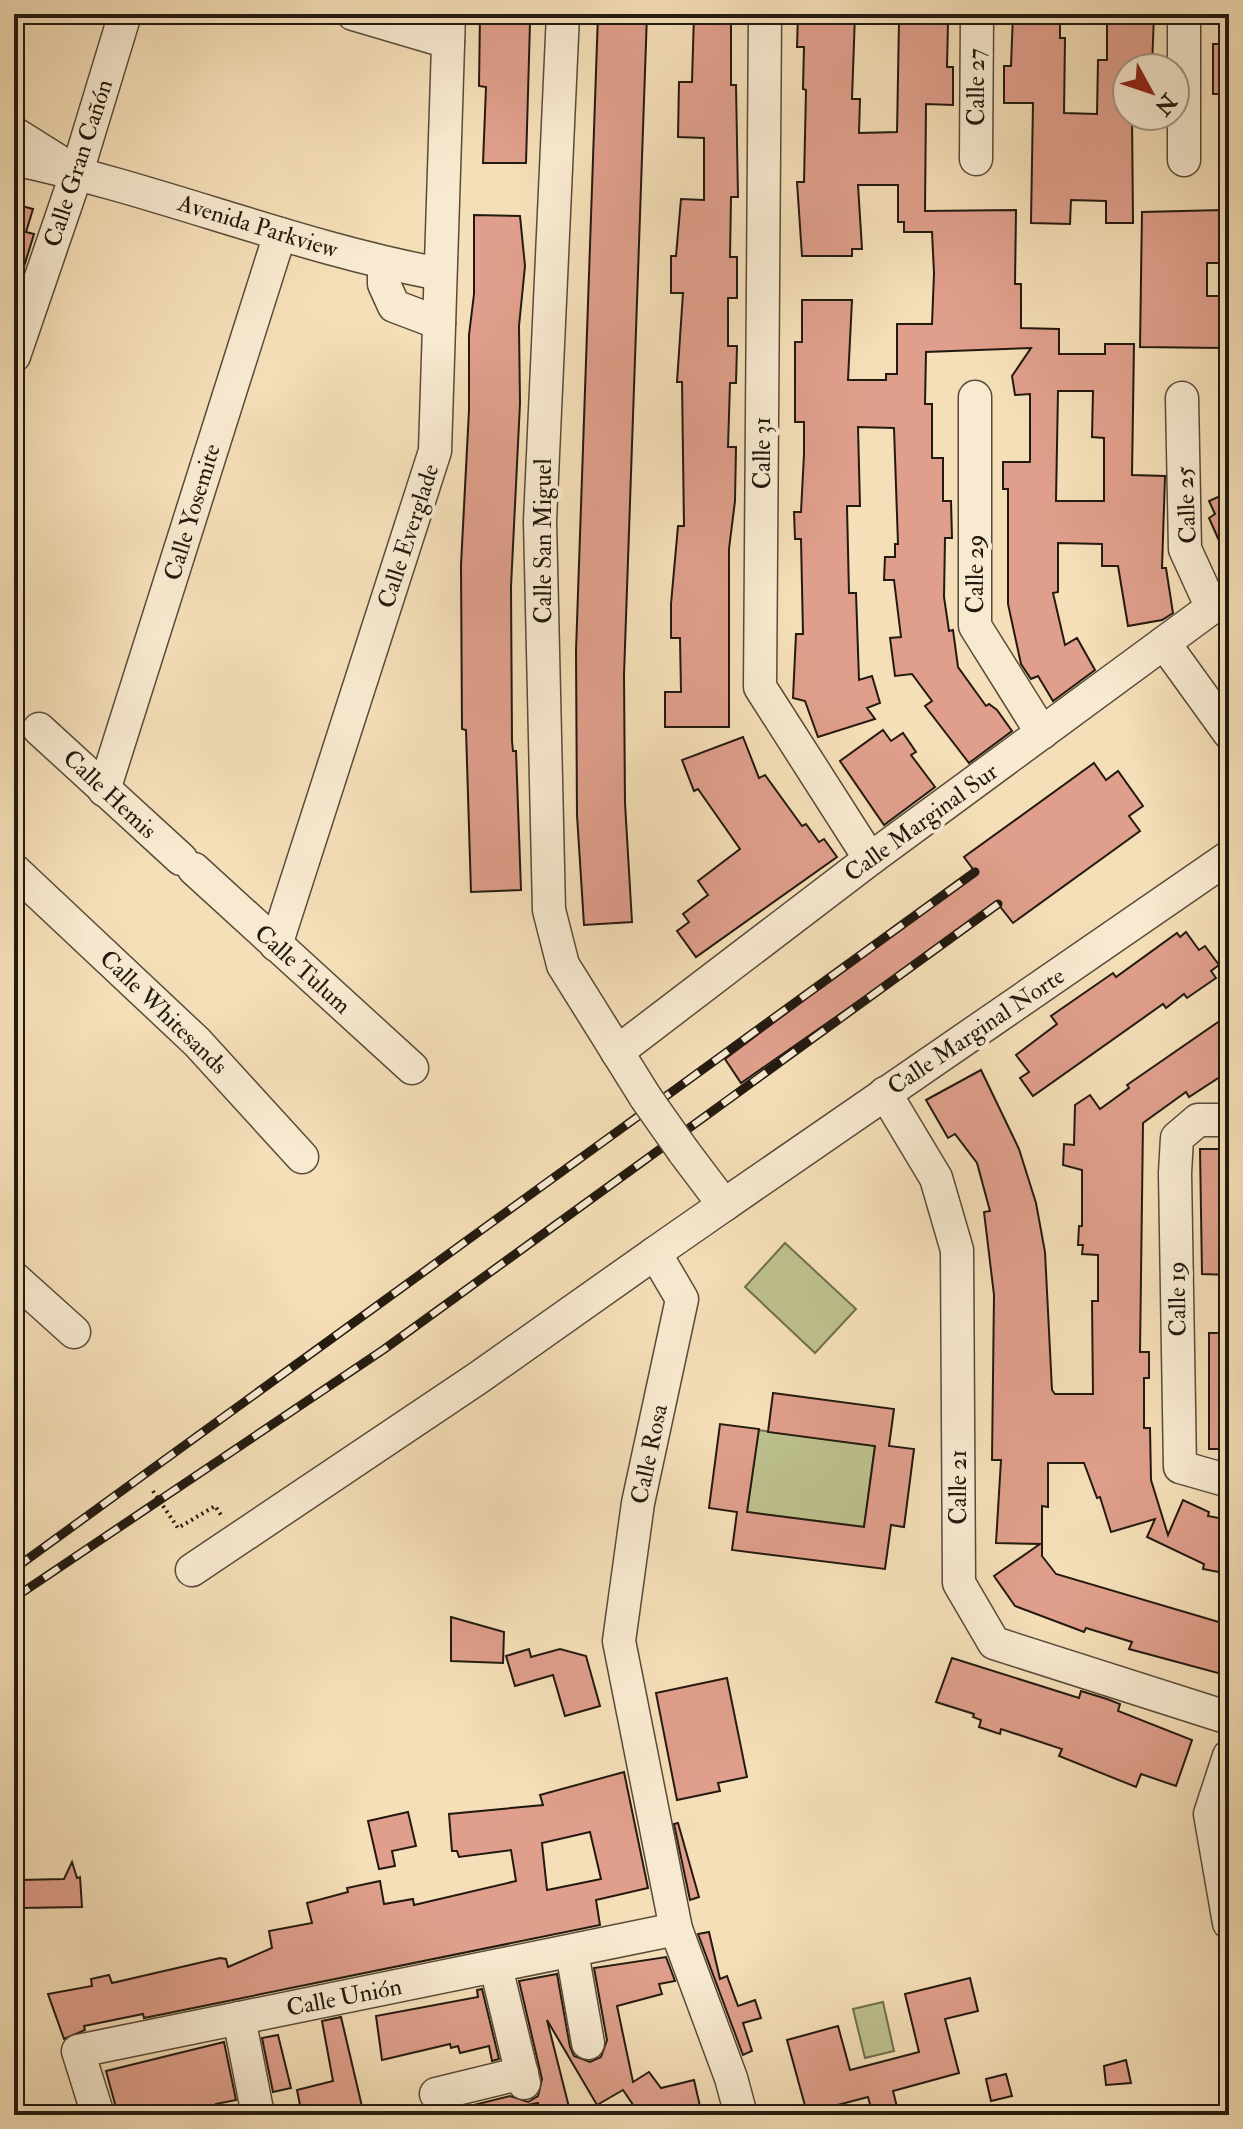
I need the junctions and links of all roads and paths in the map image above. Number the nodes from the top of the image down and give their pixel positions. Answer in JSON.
{"nodes":[{"id":1,"x":125,"y":14,"type":"edge"},
{"id":2,"x":353,"y":14,"type":"edge"},
{"id":3,"x":563,"y":14,"type":"edge"},
{"id":4,"x":765,"y":14,"type":"edge"},
{"id":5,"x":977,"y":14,"type":"edge"},
{"id":6,"x":1184,"y":14,"type":"edge"},
{"id":7,"x":448,"y":28,"type":"edge"},
{"id":8,"x":14,"y":133,"type":"edge"},
{"id":9,"x":14,"y":159,"type":"edge"},
{"id":10,"x":976,"y":159,"type":"dead end"},
{"id":11,"x":1184,"y":160,"type":"dead end"},
{"id":12,"x":77,"y":172,"type":"junction"},
{"id":13,"x":280,"y":234,"type":"junction"},
{"id":14,"x":384,"y":264,"type":"junction"},
{"id":15,"x":440,"y":274,"type":"junction"},
{"id":16,"x":439,"y":323,"type":"junction"},
{"id":17,"x":14,"y":356,"type":"edge"},
{"id":18,"x":975,"y":397,"type":"dead end"},
{"id":19,"x":1182,"y":398,"type":"dead end"},
{"id":20,"x":1220,"y":602,"type":"edge"},
{"id":21,"x":1164,"y":643,"type":"junction"},
{"id":22,"x":39,"y":729,"type":"dead end"},
{"id":23,"x":1042,"y":733,"type":"junction"},
{"id":24,"x":1229,"y":733,"type":"edge"},
{"id":25,"x":104,"y":790,"type":"junction"},
{"id":26,"x":1229,"y":857,"type":"edge"},
{"id":27,"x":870,"y":859,"type":"junction"},
{"id":28,"x":187,"y":864,"type":"joint"},
{"id":29,"x":15,"y":874,"type":"edge"},
{"id":30,"x":276,"y":945,"type":"junction"},
{"id":31,"x":617,"y":1052,"type":"junction"},
{"id":32,"x":412,"y":1068,"type":"dead end"},
{"id":33,"x":885,"y":1093,"type":"junction"},
{"id":34,"x":1229,"y":1120,"type":"edge"},
{"id":35,"x":302,"y":1157,"type":"dead end"},
{"id":36,"x":724,"y":1205,"type":"junction"},
{"id":37,"x":655,"y":1253,"type":"junction"},
{"id":38,"x":14,"y":1278,"type":"edge"},
{"id":39,"x":74,"y":1332,"type":"dead end"},
{"id":40,"x":1229,"y":1481,"type":"edge"},
{"id":41,"x":153,"y":1491,"type":"dead end"},
{"id":42,"x":238,"y":1539,"type":"junction"},
{"id":43,"x":192,"y":1570,"type":"dead end"},
{"id":44,"x":1229,"y":1718,"type":"edge"},
{"id":45,"x":1227,"y":1766,"type":"edge"},
{"id":46,"x":1227,"y":1901,"type":"edge"},
{"id":47,"x":676,"y":1929,"type":"junction"},
{"id":48,"x":572,"y":1952,"type":"junction"},
{"id":49,"x":496,"y":1967,"type":"junction"},
{"id":50,"x":239,"y":2018,"type":"junction"},
{"id":51,"x":588,"y":2043,"type":"dead end"},
{"id":52,"x":436,"y":2094,"type":"dead end"},
{"id":53,"x":98,"y":2115,"type":"edge"},
{"id":54,"x":258,"y":2115,"type":"edge"},
{"id":55,"x":741,"y":2115,"type":"edge"}],
"edges":[{"from":1,"to":12,"type":"street","name":"Calle Gran Cañón"},
{"from":2,"to":7,"type":"street"},
{"from":3,"to":31,"type":"street","name":"Calle San Miguel"},
{"from":4,"to":27,"type":"street","name":"Calle 31"},
{"from":5,"to":10,"type":"street","name":"Calle 27"},
{"from":6,"to":11,"type":"street"},
{"from":7,"to":15,"type":"street","name":"Calle Everglade"},
{"from":8,"to":12,"type":"street","name":"Avenida Parkview"},
{"from":9,"to":12,"type":"street","name":"Avenida Parkview"},
{"from":12,"to":13,"type":"street","name":"Avenida Parkview"},
{"from":12,"to":17,"type":"street","name":"Calle Gran Cañón"},
{"from":13,"to":14,"type":"street","name":"Avenida Parkview"},
{"from":13,"to":25,"type":"street","name":"Calle Yosemite"},
{"from":14,"to":15,"type":"street","name":"Avenida Parkview"},
{"from":14,"to":16,"type":"street"},
{"from":15,"to":16,"type":"street","name":"Calle Everglade"},
{"from":16,"to":30,"type":"street","name":"Calle Everglade"},
{"from":18,"to":23,"type":"street","name":"Calle 29"},
{"from":19,"to":20,"type":"street","name":"Calle 25"},
{"from":20,"to":21,"type":"street","name":"Calle Marginal Sur"},
{"from":21,"to":23,"type":"street","name":"Calle Marginal Sur"},
{"from":21,"to":24,"type":"street"},
{"from":22,"to":25,"type":"street","name":"Calle Hemis"},
{"from":23,"to":27,"type":"street","name":"Calle Marginal Sur"},
{"from":25,"to":28,"type":"street","name":"Calle Hemis"},
{"from":26,"to":33,"type":"street","name":"Calle Marginal Norte"},
{"from":27,"to":31,"type":"street","name":"Calle Marginal Sur"},
{"from":28,"to":30,"type":"street","name":"Calle Tulum"},
{"from":29,"to":35,"type":"street","name":"Calle Whitesands"},
{"from":30,"to":32,"type":"street","name":"Calle Tulum"},
{"from":31,"to":36,"type":"street","bridge":true},
{"from":33,"to":36,"type":"street","name":"Calle Marginal Norte"},
{"from":33,"to":44,"type":"street","name":"Calle 21"},
{"from":34,"to":40,"type":"street","name":"Calle 19"},
{"from":36,"to":37,"type":"street"},
{"from":37,"to":42,"type":"street"},
{"from":37,"to":47,"type":"street","name":"Calle Rosa"},
{"from":38,"to":39,"type":"street"},
{"from":41,"to":42,"type":"path"},
{"from":42,"to":43,"type":"street"},
{"from":45,"to":46,"type":"street"},
{"from":47,"to":48,"type":"street","name":"Calle Unión"},
{"from":47,"to":55,"type":"street"},
{"from":48,"to":49,"type":"street","name":"Calle Unión"},
{"from":48,"to":51,"type":"street"},
{"from":49,"to":50,"type":"street","name":"Calle Unión"},
{"from":49,"to":52,"type":"street"},
{"from":50,"to":53,"type":"street","name":"Calle Unión"},
{"from":50,"to":54,"type":"street"}]}
